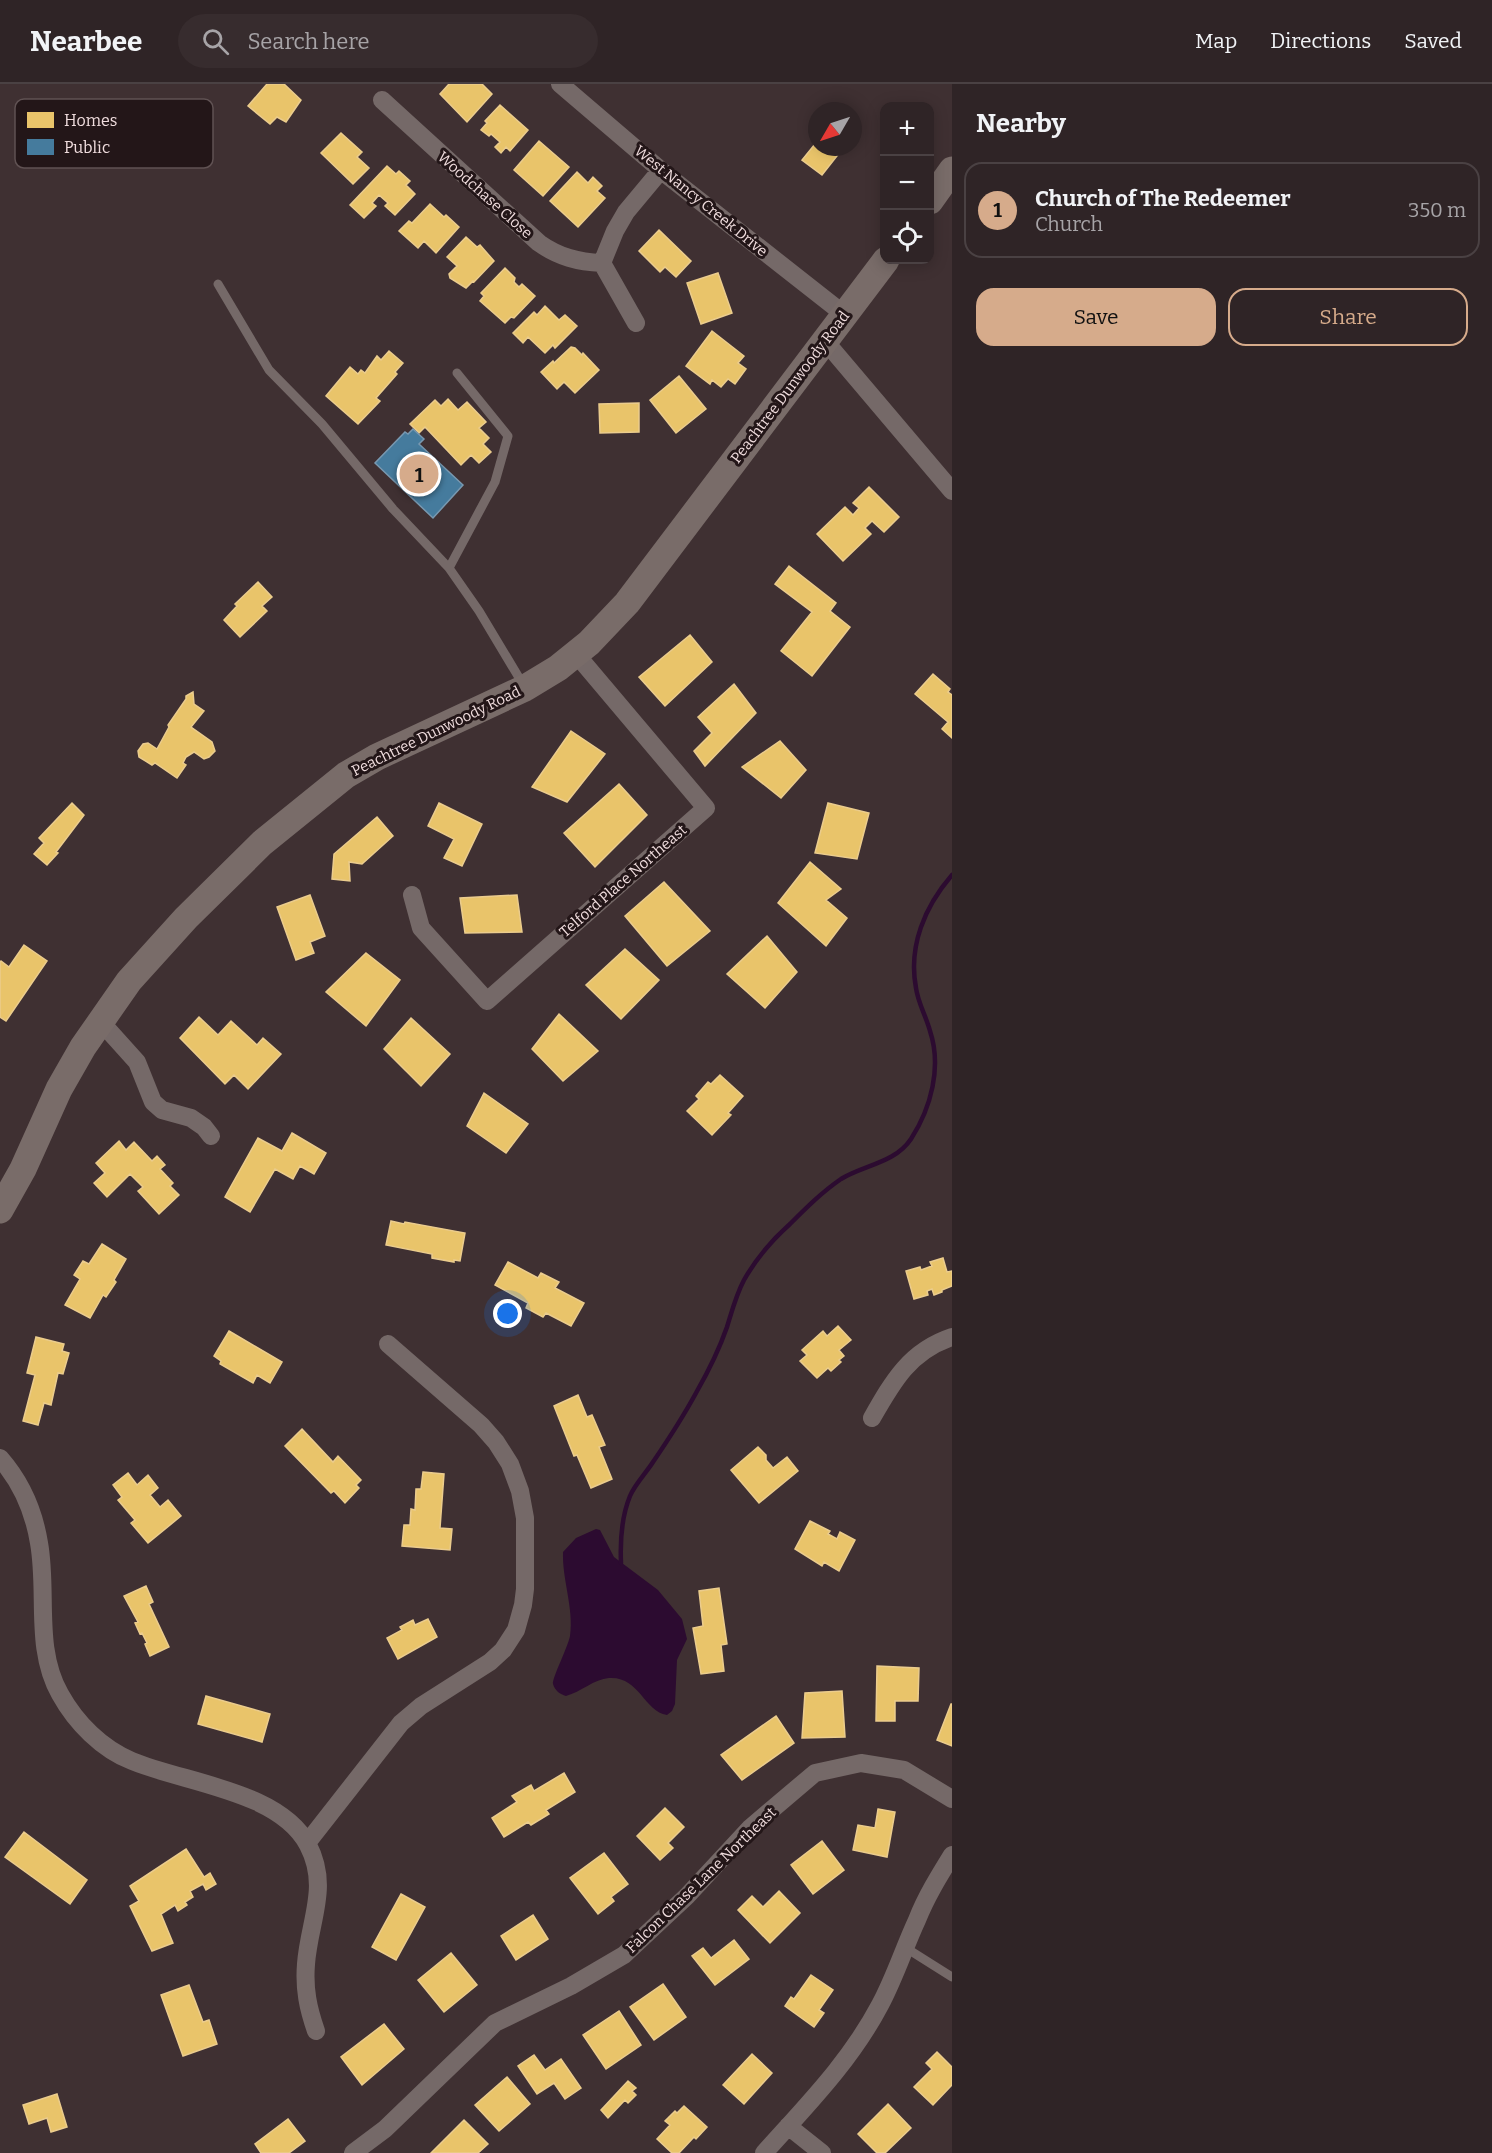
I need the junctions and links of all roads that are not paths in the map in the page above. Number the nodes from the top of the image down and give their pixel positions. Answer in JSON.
{"nodes":[{"id":1,"x":560,"y":84,"type":"edge"},
{"id":2,"x":382,"y":100,"type":"dead end"},
{"id":3,"x":661,"y":170,"type":"junction"},
{"id":4,"x":952,"y":170,"type":"edge"},
{"id":5,"x":934,"y":195,"type":"edge"},
{"id":6,"x":602,"y":263,"type":"junction"},
{"id":7,"x":883,"y":264,"type":"edge"},
{"id":8,"x":218,"y":284,"type":"dead end"},
{"id":9,"x":845,"y":315,"type":"junction"},
{"id":10,"x":636,"y":323,"type":"dead end"},
{"id":11,"x":825,"y":341,"type":"junction"},
{"id":12,"x":458,"y":373,"type":"dead end"},
{"id":13,"x":952,"y":491,"type":"edge"},
{"id":14,"x":449,"y":568,"type":"junction"},
{"id":15,"x":576,"y":654,"type":"junction"},
{"id":16,"x":525,"y":688,"type":"junction"},
{"id":17,"x":412,"y":895,"type":"dead end"},
{"id":18,"x":101,"y":1022,"type":"junction"},
{"id":19,"x":211,"y":1136,"type":"dead end"},
{"id":20,"x":0,"y":1210,"type":"edge"},
{"id":21,"x":952,"y":1337,"type":"edge"},
{"id":22,"x":388,"y":1344,"type":"dead end"},
{"id":23,"x":872,"y":1418,"type":"dead end"},
{"id":24,"x":0,"y":1458,"type":"edge"},
{"id":25,"x":952,"y":1798,"type":"edge"},
{"id":26,"x":307,"y":1843,"type":"junction"},
{"id":27,"x":952,"y":1855,"type":"edge"},
{"id":28,"x":906,"y":1948,"type":"junction"},
{"id":29,"x":952,"y":1977,"type":"edge"},
{"id":30,"x":316,"y":2031,"type":"dead end"},
{"id":31,"x":788,"y":2126,"type":"junction"},
{"id":32,"x":352,"y":2153,"type":"edge"},
{"id":33,"x":764,"y":2153,"type":"edge"},
{"id":34,"x":822,"y":2153,"type":"edge"}],
"edges":[{"from":1,"to":3,"type":"street","name":"West Nancy Creek Drive"},
{"from":2,"to":6,"type":"street","name":"Woodchase Close"},
{"from":3,"to":6,"type":"street"},
{"from":3,"to":9,"type":"street","name":"West Nancy Creek Drive"},
{"from":4,"to":5,"type":"main road"},
{"from":6,"to":10,"type":"street"},
{"from":7,"to":9,"type":"main road","name":"Peachtree Dunwoody Road"},
{"from":8,"to":14,"type":"lane"},
{"from":9,"to":11,"type":"main road","name":"Peachtree Dunwoody Road"},
{"from":11,"to":13,"type":"street"},
{"from":11,"to":15,"type":"main road","name":"Peachtree Dunwoody Road"},
{"from":12,"to":14,"type":"lane"},
{"from":14,"to":16,"type":"lane"},
{"from":15,"to":16,"type":"main road","name":"Peachtree Dunwoody Road"},
{"from":15,"to":17,"type":"street","name":"Telford Place Northeast"},
{"from":16,"to":18,"type":"main road","name":"Peachtree Dunwoody Road"},
{"from":18,"to":19,"type":"street"},
{"from":18,"to":20,"type":"main road","name":"Peachtree Dunwoody Road"},
{"from":21,"to":23,"type":"street"},
{"from":22,"to":26,"type":"street"},
{"from":24,"to":26,"type":"street"},
{"from":25,"to":32,"type":"street","name":"Falcon Chase Lane Northeast"},
{"from":26,"to":30,"type":"street"},
{"from":27,"to":28,"type":"street"},
{"from":28,"to":29,"type":"lane"},
{"from":28,"to":31,"type":"street"},
{"from":31,"to":33,"type":"street"},
{"from":31,"to":34,"type":"street"}]}
